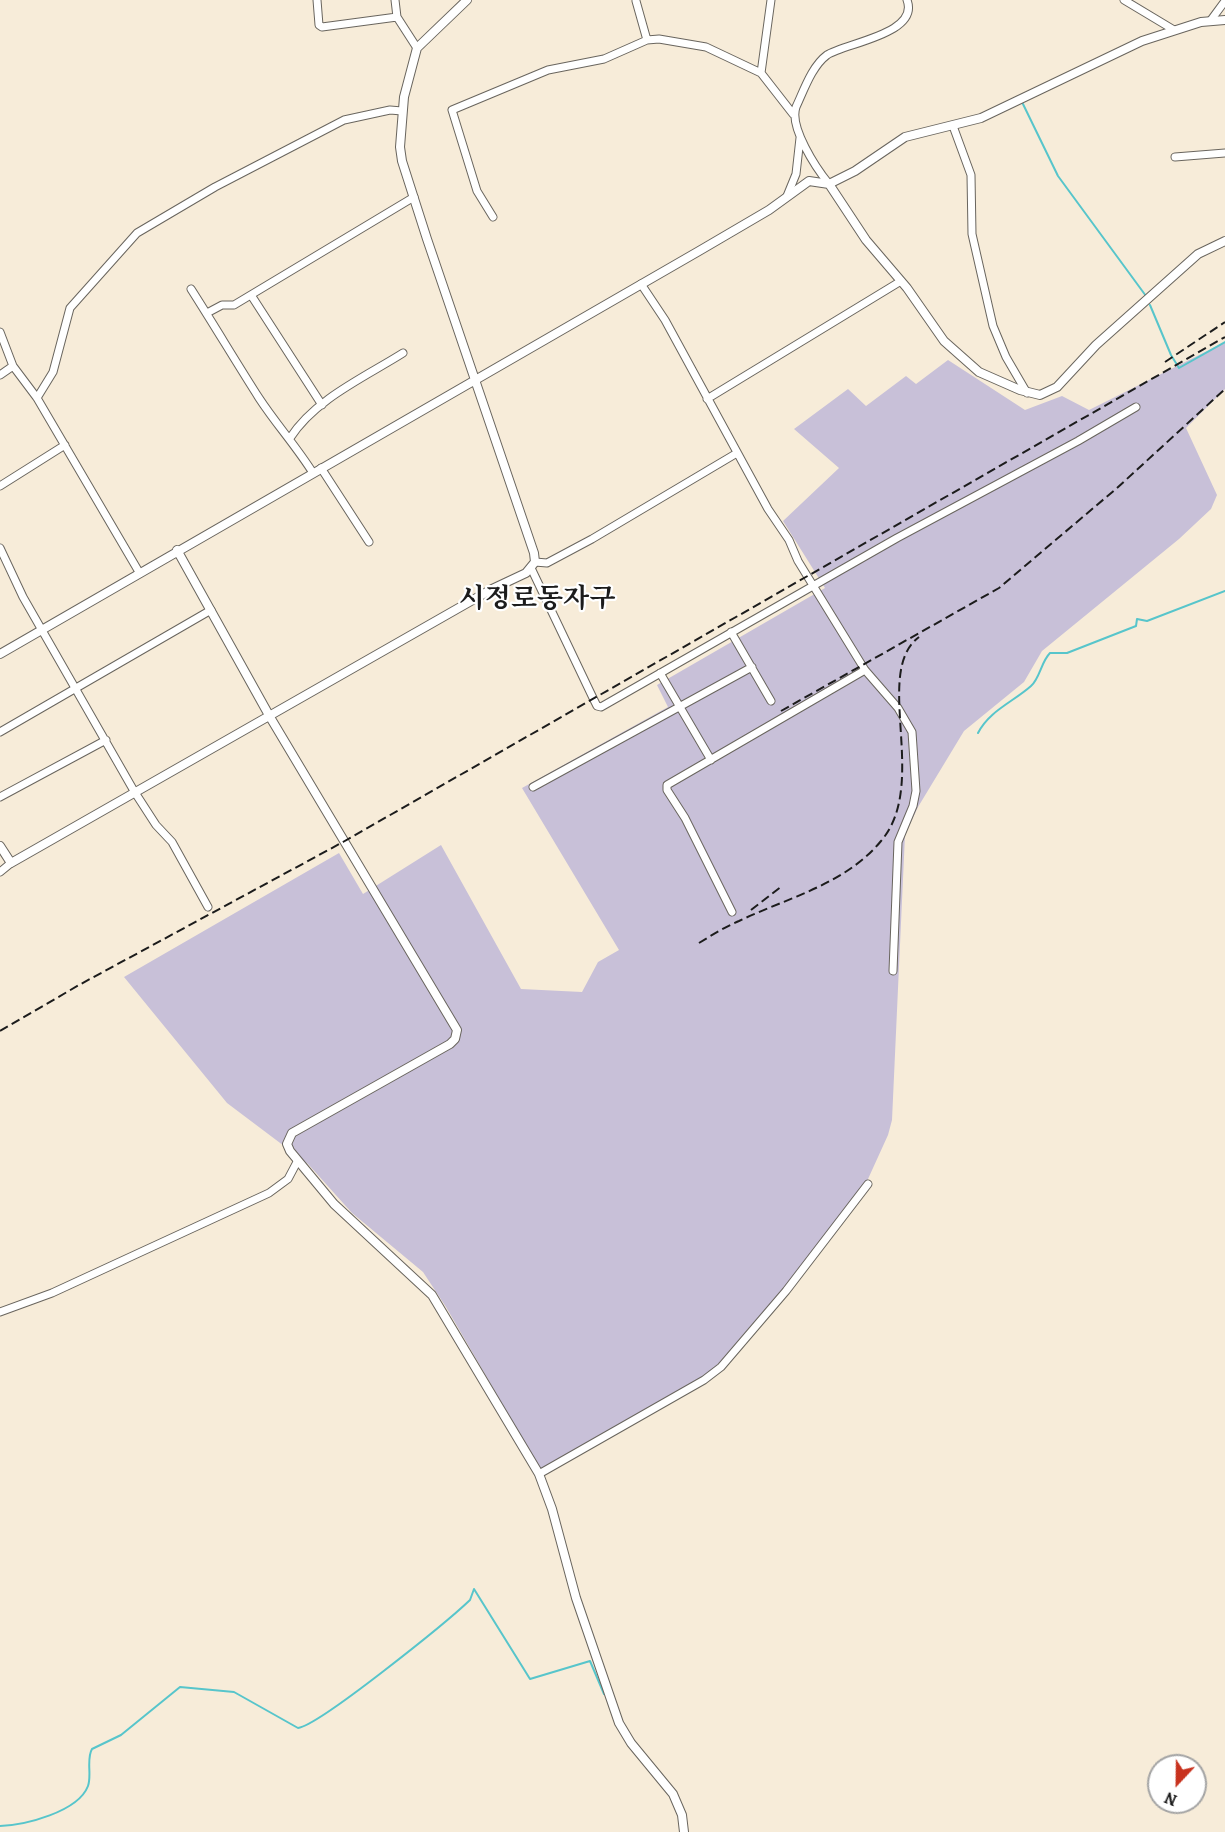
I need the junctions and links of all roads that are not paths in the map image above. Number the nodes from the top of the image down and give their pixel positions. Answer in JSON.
{"nodes":[{"id":1,"x":317,"y":0,"type":"edge"},
{"id":2,"x":395,"y":0,"type":"edge"},
{"id":3,"x":467,"y":0,"type":"edge"},
{"id":4,"x":771,"y":0,"type":"edge"},
{"id":5,"x":908,"y":0,"type":"edge"},
{"id":6,"x":1124,"y":0,"type":"edge"},
{"id":7,"x":636,"y":1,"type":"edge"},
{"id":8,"x":1225,"y":1,"type":"edge"},
{"id":9,"x":397,"y":17,"type":"junction"},
{"id":10,"x":1211,"y":20,"type":"junction"},
{"id":11,"x":1225,"y":20,"type":"edge"},
{"id":12,"x":1174,"y":30,"type":"junction"},
{"id":13,"x":647,"y":40,"type":"junction"},
{"id":14,"x":417,"y":48,"type":"junction"},
{"id":15,"x":761,"y":73,"type":"junction"},
{"id":16,"x":402,"y":111,"type":"junction"},
{"id":17,"x":793,"y":114,"type":"junction"},
{"id":18,"x":953,"y":126,"type":"junction"},
{"id":19,"x":800,"y":135,"type":"junction"},
{"id":20,"x":1225,"y":153,"type":"edge"},
{"id":21,"x":1174,"y":157,"type":"dead end"},
{"id":22,"x":829,"y":184,"type":"junction"},
{"id":23,"x":414,"y":197,"type":"junction"},
{"id":24,"x":786,"y":197,"type":"junction"},
{"id":25,"x":493,"y":217,"type":"dead end"},
{"id":26,"x":1225,"y":241,"type":"edge"},
{"id":27,"x":902,"y":281,"type":"junction"},
{"id":28,"x":641,"y":284,"type":"junction"},
{"id":29,"x":191,"y":289,"type":"dead end"},
{"id":30,"x":251,"y":295,"type":"junction"},
{"id":31,"x":207,"y":313,"type":"junction"},
{"id":32,"x":0,"y":333,"type":"edge"},
{"id":33,"x":403,"y":353,"type":"dead end"},
{"id":34,"x":14,"y":366,"type":"junction"},
{"id":35,"x":0,"y":375,"type":"edge"},
{"id":36,"x":476,"y":380,"type":"junction"},
{"id":37,"x":1027,"y":393,"type":"junction"},
{"id":38,"x":37,"y":398,"type":"junction"},
{"id":39,"x":707,"y":399,"type":"junction"},
{"id":40,"x":322,"y":405,"type":"junction"},
{"id":41,"x":1136,"y":407,"type":"dead end"},
{"id":42,"x":290,"y":438,"type":"junction"},
{"id":43,"x":64,"y":445,"type":"junction"},
{"id":44,"x":736,"y":453,"type":"junction"},
{"id":45,"x":321,"y":468,"type":"junction"},
{"id":46,"x":313,"y":473,"type":"junction"},
{"id":47,"x":0,"y":486,"type":"edge"},
{"id":48,"x":369,"y":542,"type":"dead end"},
{"id":49,"x":0,"y":548,"type":"edge"},
{"id":50,"x":177,"y":550,"type":"junction"},
{"id":51,"x":533,"y":565,"type":"junction"},
{"id":52,"x":139,"y":572,"type":"junction"},
{"id":53,"x":815,"y":586,"type":"junction"},
{"id":54,"x":211,"y":610,"type":"junction"},
{"id":55,"x":42,"y":629,"type":"junction"},
{"id":56,"x":731,"y":632,"type":"junction"},
{"id":57,"x":0,"y":654,"type":"edge"},
{"id":58,"x":752,"y":667,"type":"junction"},
{"id":59,"x":865,"y":670,"type":"junction"},
{"id":60,"x":660,"y":673,"type":"junction"},
{"id":61,"x":76,"y":687,"type":"junction"},
{"id":62,"x":771,"y":701,"type":"dead end"},
{"id":63,"x":679,"y":707,"type":"junction"},
{"id":64,"x":270,"y":717,"type":"junction"},
{"id":65,"x":0,"y":732,"type":"edge"},
{"id":66,"x":106,"y":740,"type":"junction"},
{"id":67,"x":711,"y":760,"type":"junction"},
{"id":68,"x":533,"y":787,"type":"dead end"},
{"id":69,"x":134,"y":791,"type":"junction"},
{"id":70,"x":0,"y":797,"type":"edge"},
{"id":71,"x":0,"y":846,"type":"edge"},
{"id":72,"x":11,"y":863,"type":"junction"},
{"id":73,"x":0,"y":872,"type":"edge"},
{"id":74,"x":208,"y":907,"type":"dead end"},
{"id":75,"x":732,"y":912,"type":"dead end"},
{"id":76,"x":893,"y":971,"type":"dead end"},
{"id":77,"x":297,"y":1162,"type":"junction"},
{"id":78,"x":868,"y":1184,"type":"dead end"},
{"id":79,"x":0,"y":1312,"type":"edge"},
{"id":80,"x":539,"y":1474,"type":"junction"},
{"id":81,"x":684,"y":1832,"type":"edge"}],
"edges":[{"from":1,"to":9,"type":"street"},
{"from":2,"to":9,"type":"street"},
{"from":3,"to":14,"type":"street"},
{"from":4,"to":15,"type":"street"},
{"from":5,"to":17,"type":"street"},
{"from":6,"to":12,"type":"street"},
{"from":7,"to":13,"type":"street"},
{"from":8,"to":10,"type":"street"},
{"from":9,"to":14,"type":"street"},
{"from":10,"to":11,"type":"street"},
{"from":10,"to":12,"type":"street"},
{"from":12,"to":18,"type":"street"},
{"from":13,"to":15,"type":"street"},
{"from":13,"to":25,"type":"street"},
{"from":14,"to":16,"type":"street"},
{"from":15,"to":17,"type":"street"},
{"from":16,"to":23,"type":"street"},
{"from":16,"to":38,"type":"street"},
{"from":17,"to":19,"type":"street"},
{"from":18,"to":22,"type":"street"},
{"from":18,"to":37,"type":"street"},
{"from":19,"to":22,"type":"street"},
{"from":19,"to":24,"type":"street"},
{"from":20,"to":21,"type":"street"},
{"from":22,"to":24,"type":"street"},
{"from":22,"to":27,"type":"street"},
{"from":23,"to":30,"type":"street"},
{"from":23,"to":36,"type":"street"},
{"from":24,"to":28,"type":"street"},
{"from":26,"to":37,"type":"street"},
{"from":27,"to":37,"type":"street"},
{"from":27,"to":39,"type":"street"},
{"from":28,"to":36,"type":"street"},
{"from":28,"to":39,"type":"street"},
{"from":29,"to":31,"type":"street"},
{"from":30,"to":31,"type":"street"},
{"from":30,"to":40,"type":"street"},
{"from":31,"to":42,"type":"street"},
{"from":32,"to":34,"type":"street"},
{"from":33,"to":40,"type":"street"},
{"from":34,"to":35,"type":"street"},
{"from":34,"to":38,"type":"street"},
{"from":36,"to":45,"type":"street"},
{"from":36,"to":51,"type":"street"},
{"from":38,"to":43,"type":"street"},
{"from":39,"to":44,"type":"street"},
{"from":40,"to":42,"type":"street"},
{"from":41,"to":53,"type":"street"},
{"from":42,"to":46,"type":"street"},
{"from":43,"to":47,"type":"street"},
{"from":43,"to":52,"type":"street"},
{"from":44,"to":51,"type":"street"},
{"from":44,"to":53,"type":"street"},
{"from":45,"to":46,"type":"street"},
{"from":45,"to":48,"type":"street"},
{"from":46,"to":50,"type":"street"},
{"from":49,"to":55,"type":"street"},
{"from":50,"to":52,"type":"street"},
{"from":50,"to":54,"type":"street"},
{"from":51,"to":60,"type":"street"},
{"from":51,"to":64,"type":"street"},
{"from":52,"to":55,"type":"street"},
{"from":53,"to":56,"type":"street"},
{"from":53,"to":59,"type":"street"},
{"from":54,"to":61,"type":"street"},
{"from":54,"to":64,"type":"street"},
{"from":55,"to":57,"type":"street"},
{"from":55,"to":61,"type":"street"},
{"from":56,"to":58,"type":"street"},
{"from":56,"to":60,"type":"street"},
{"from":58,"to":62,"type":"street"},
{"from":58,"to":63,"type":"street"},
{"from":59,"to":67,"type":"street"},
{"from":59,"to":76,"type":"street"},
{"from":60,"to":63,"type":"street"},
{"from":61,"to":65,"type":"street"},
{"from":61,"to":66,"type":"street"},
{"from":63,"to":67,"type":"street"},
{"from":63,"to":68,"type":"street"},
{"from":64,"to":69,"type":"street"},
{"from":64,"to":77,"type":"street"},
{"from":66,"to":69,"type":"street"},
{"from":66,"to":70,"type":"street"},
{"from":67,"to":75,"type":"street"},
{"from":69,"to":72,"type":"street"},
{"from":69,"to":74,"type":"street"},
{"from":71,"to":72,"type":"street"},
{"from":72,"to":73,"type":"street"},
{"from":77,"to":79,"type":"street"},
{"from":77,"to":80,"type":"street"},
{"from":78,"to":80,"type":"street"},
{"from":80,"to":81,"type":"street"}]}
